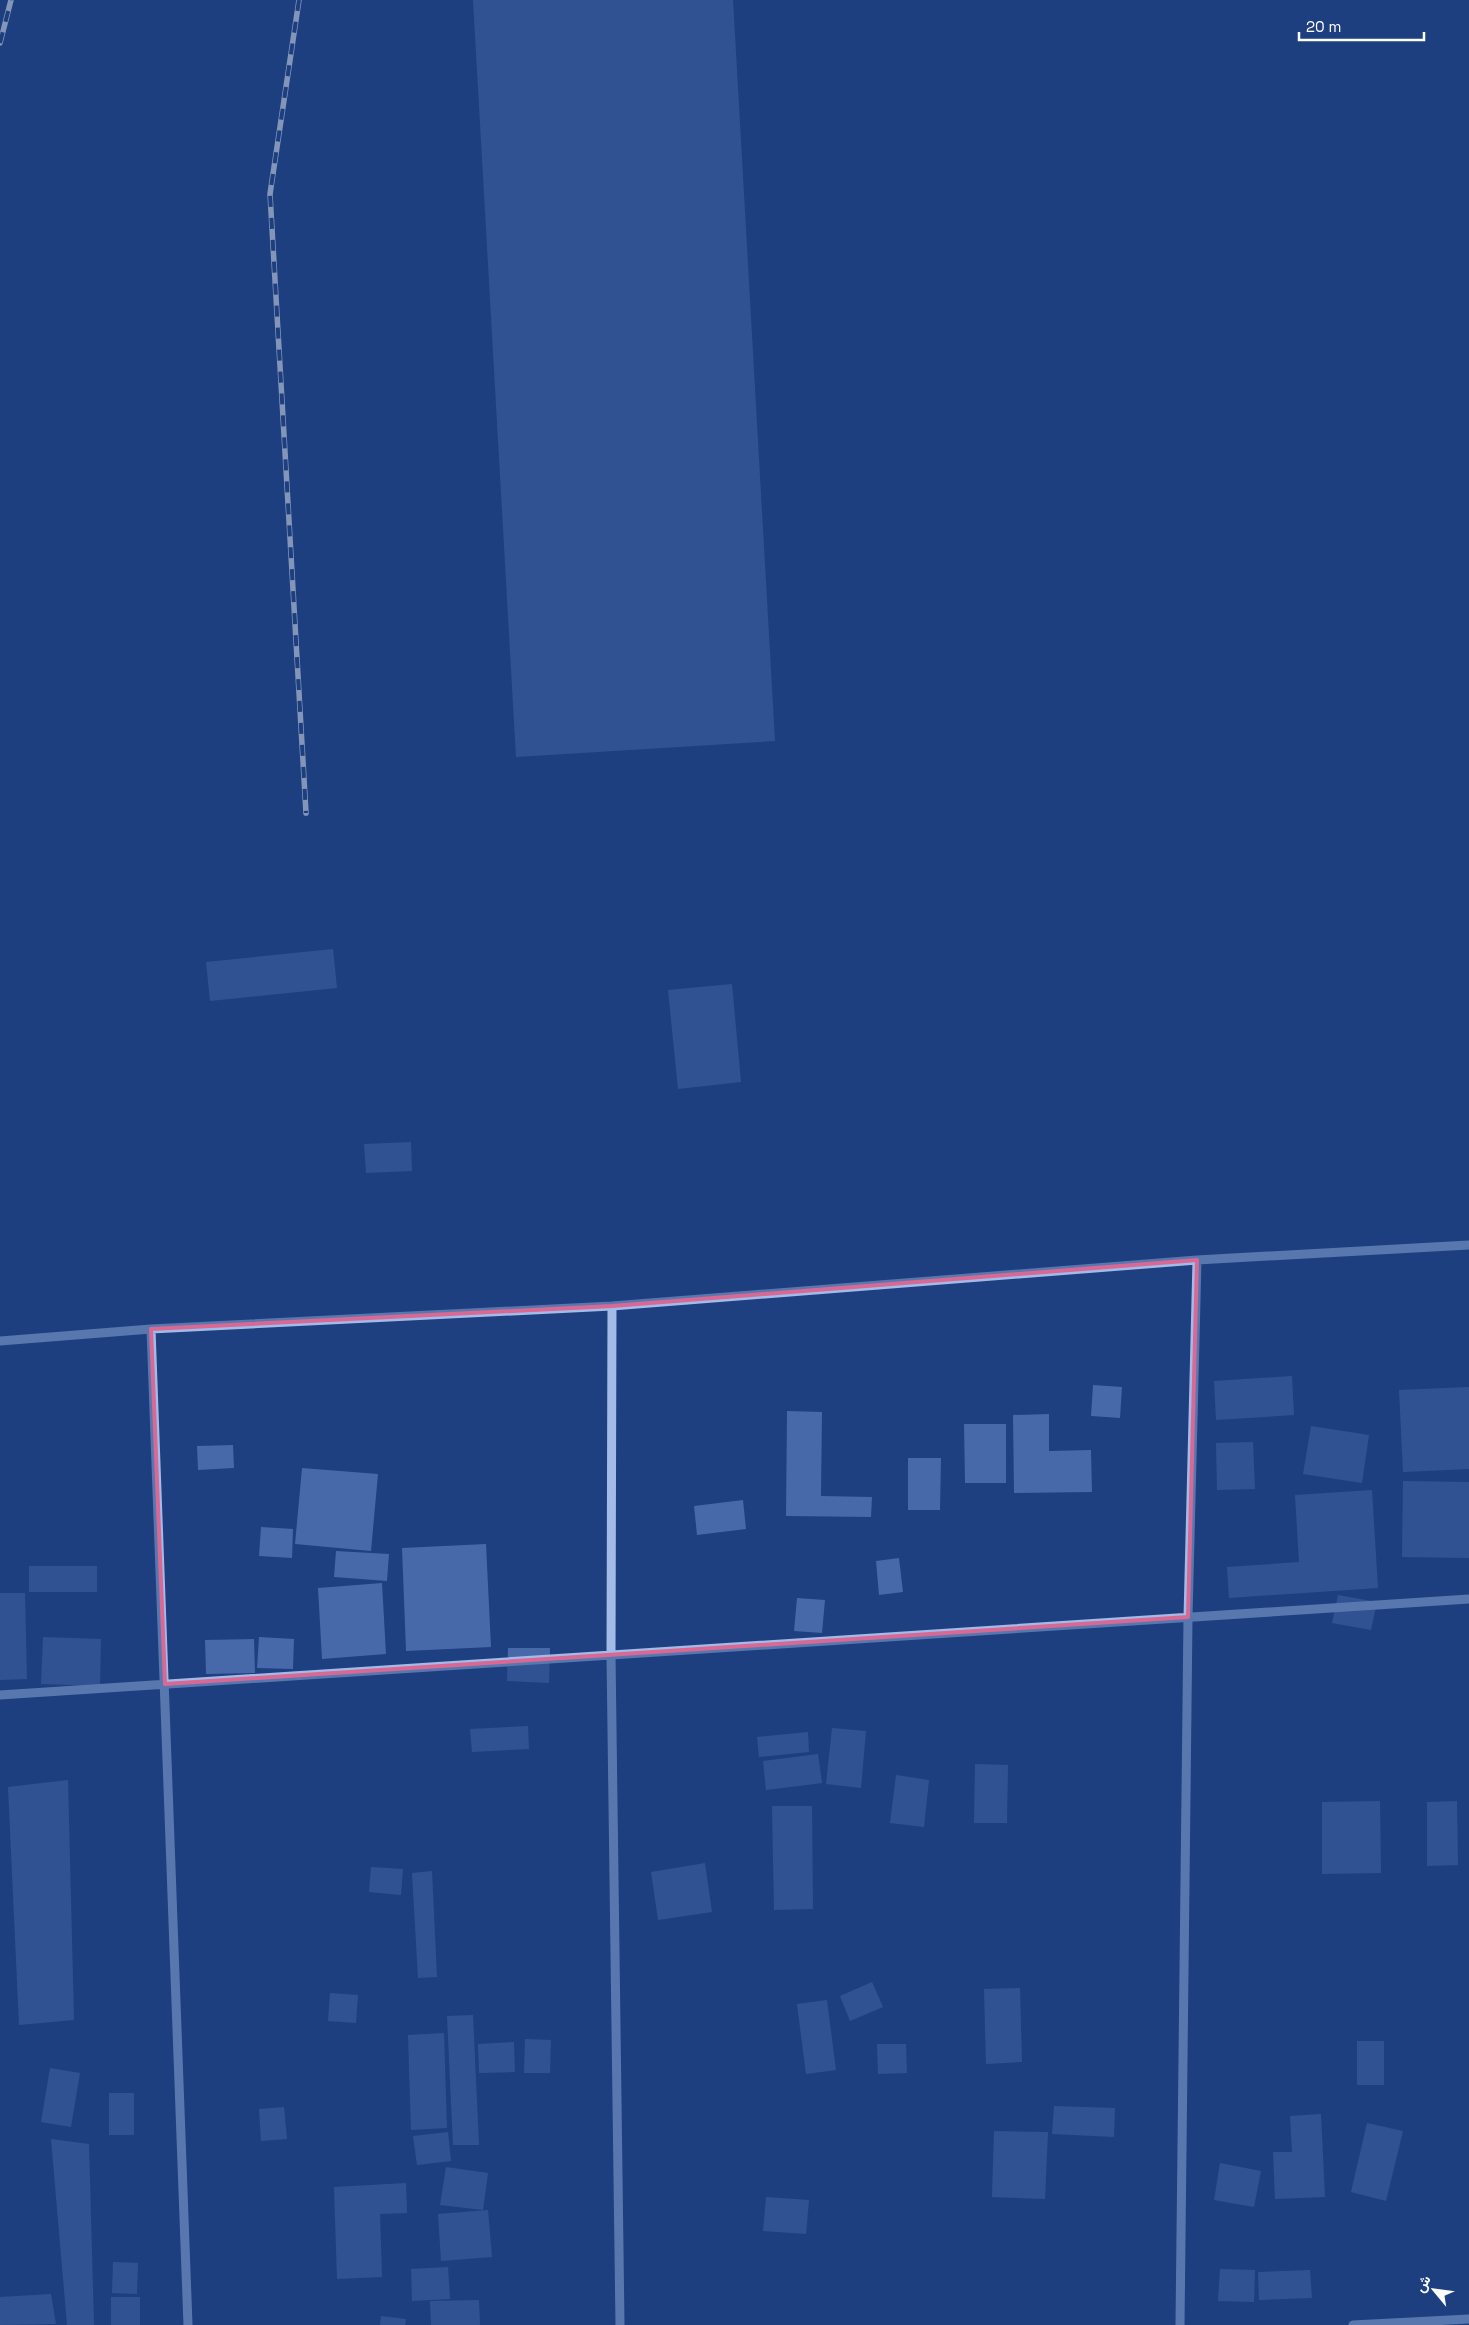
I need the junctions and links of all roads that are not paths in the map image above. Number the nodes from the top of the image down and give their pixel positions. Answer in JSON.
{"nodes":[{"id":1,"x":1469,"y":1245,"type":"edge"},
{"id":2,"x":1197,"y":1260,"type":"junction"},
{"id":3,"x":612,"y":1306,"type":"junction"},
{"id":4,"x":151,"y":1329,"type":"junction"},
{"id":5,"x":0,"y":1341,"type":"edge"},
{"id":6,"x":1469,"y":1599,"type":"edge"},
{"id":7,"x":1188,"y":1617,"type":"junction"},
{"id":8,"x":610,"y":1655,"type":"junction"},
{"id":9,"x":165,"y":1684,"type":"junction"},
{"id":10,"x":0,"y":1695,"type":"edge"},
{"id":11,"x":1469,"y":2320,"type":"edge"},
{"id":12,"x":188,"y":2325,"type":"edge"},
{"id":13,"x":620,"y":2325,"type":"edge"},
{"id":14,"x":1180,"y":2325,"type":"edge"},
{"id":15,"x":1353,"y":2325,"type":"edge"}],
"edges":[{"from":1,"to":2,"type":"street"},
{"from":2,"to":3,"type":"street"},
{"from":2,"to":7,"type":"street"},
{"from":3,"to":4,"type":"street"},
{"from":3,"to":8,"type":"street"},
{"from":4,"to":5,"type":"street"},
{"from":4,"to":9,"type":"street"},
{"from":6,"to":7,"type":"street"},
{"from":7,"to":8,"type":"street"},
{"from":7,"to":14,"type":"street"},
{"from":8,"to":9,"type":"street"},
{"from":8,"to":13,"type":"street"},
{"from":9,"to":10,"type":"street"},
{"from":9,"to":12,"type":"street"},
{"from":11,"to":15,"type":"street"}]}
